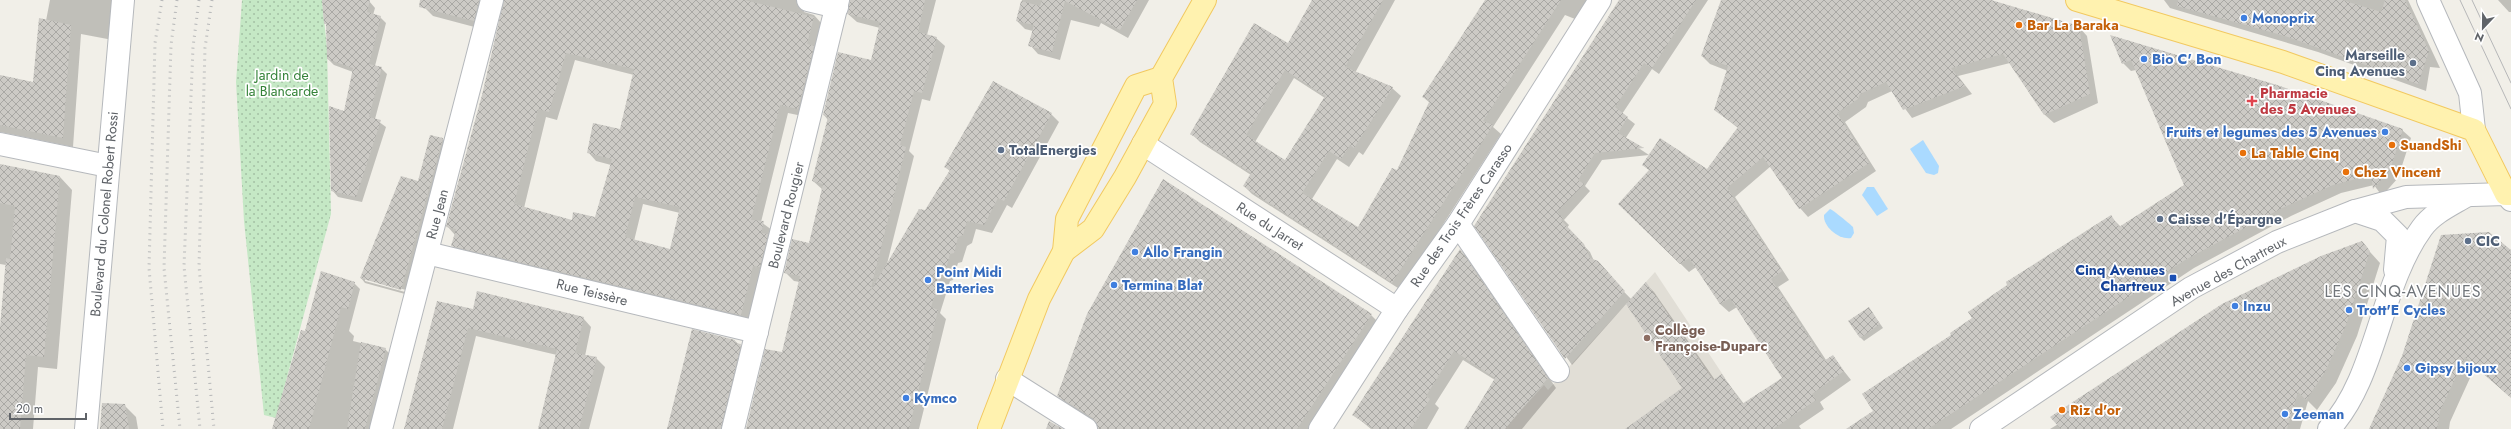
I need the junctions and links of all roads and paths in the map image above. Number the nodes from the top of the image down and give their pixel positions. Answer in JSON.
{"nodes":[{"id":1,"x":123,"y":0,"type":"edge"},
{"id":2,"x":492,"y":0,"type":"edge"},
{"id":3,"x":808,"y":0,"type":"edge"},
{"id":4,"x":1205,"y":0,"type":"edge"},
{"id":5,"x":1600,"y":0,"type":"edge"},
{"id":6,"x":2077,"y":0,"type":"edge"},
{"id":7,"x":2428,"y":0,"type":"edge"},
{"id":8,"x":838,"y":4,"type":"edge"},
{"id":9,"x":1161,"y":78,"type":"junction"},
{"id":10,"x":2474,"y":130,"type":"junction"},
{"id":11,"x":0,"y":144,"type":"edge"},
{"id":12,"x":1143,"y":144,"type":"junction"},
{"id":13,"x":108,"y":166,"type":"junction"},
{"id":14,"x":2467,"y":196,"type":"junction"},
{"id":15,"x":2509,"y":196,"type":"edge"},
{"id":16,"x":2355,"y":211,"type":"junction"},
{"id":17,"x":1458,"y":224,"type":"junction"},
{"id":18,"x":1064,"y":251,"type":"junction"},
{"id":19,"x":427,"y":253,"type":"junction"},
{"id":20,"x":2394,"y":281,"type":"junction"},
{"id":21,"x":1397,"y":309,"type":"junction"},
{"id":22,"x":757,"y":332,"type":"junction"},
{"id":23,"x":1558,"y":371,"type":"dead end"},
{"id":24,"x":1007,"y":379,"type":"junction"},
{"id":25,"x":1328,"y":426,"type":"edge"},
{"id":26,"x":86,"y":429,"type":"edge"},
{"id":27,"x":381,"y":429,"type":"edge"},
{"id":28,"x":733,"y":429,"type":"edge"},
{"id":29,"x":989,"y":429,"type":"edge"},
{"id":30,"x":1086,"y":429,"type":"edge"},
{"id":31,"x":1981,"y":429,"type":"edge"},
{"id":32,"x":2329,"y":429,"type":"edge"}],
"edges":[{"from":1,"to":13,"type":"street","name":"Boulevard du Colonel Robert Rossi"},
{"from":2,"to":19,"type":"street","name":"Rue Jean"},
{"from":3,"to":8,"type":"street"},
{"from":4,"to":9,"type":"main road"},
{"from":5,"to":17,"type":"street","name":"Rue des Trois Frères Carasso"},
{"from":6,"to":10,"type":"main road"},
{"from":7,"to":10,"type":"street"},
{"from":8,"to":22,"type":"street","name":"Boulevard Rougier"},
{"from":9,"to":12,"type":"main road"},
{"from":9,"to":18,"type":"main road"},
{"from":10,"to":15,"type":"main road"},
{"from":11,"to":13,"type":"street"},
{"from":12,"to":18,"type":"main road"},
{"from":12,"to":21,"type":"street","name":"Rue du Jarret"},
{"from":13,"to":26,"type":"street","name":"Boulevard du Colonel Robert Rossi"},
{"from":14,"to":15,"type":"street","name":"Avenue des Chartreux"},
{"from":14,"to":16,"type":"street","name":"Avenue des Chartreux"},
{"from":14,"to":20,"type":"street"},
{"from":16,"to":20,"type":"street"},
{"from":16,"to":31,"type":"street","name":"Avenue des Chartreux"},
{"from":17,"to":21,"type":"street","name":"Rue des Trois Frères Carasso"},
{"from":17,"to":23,"type":"street"},
{"from":18,"to":24,"type":"main road"},
{"from":19,"to":22,"type":"street","name":"Rue Teissère"},
{"from":19,"to":27,"type":"street","name":"Rue Jean"},
{"from":20,"to":32,"type":"street"},
{"from":21,"to":25,"type":"street","name":"Rue des Trois Frères Carasso"},
{"from":22,"to":28,"type":"street","name":"Boulevard Rougier"},
{"from":24,"to":29,"type":"main road"},
{"from":24,"to":30,"type":"street"}]}
